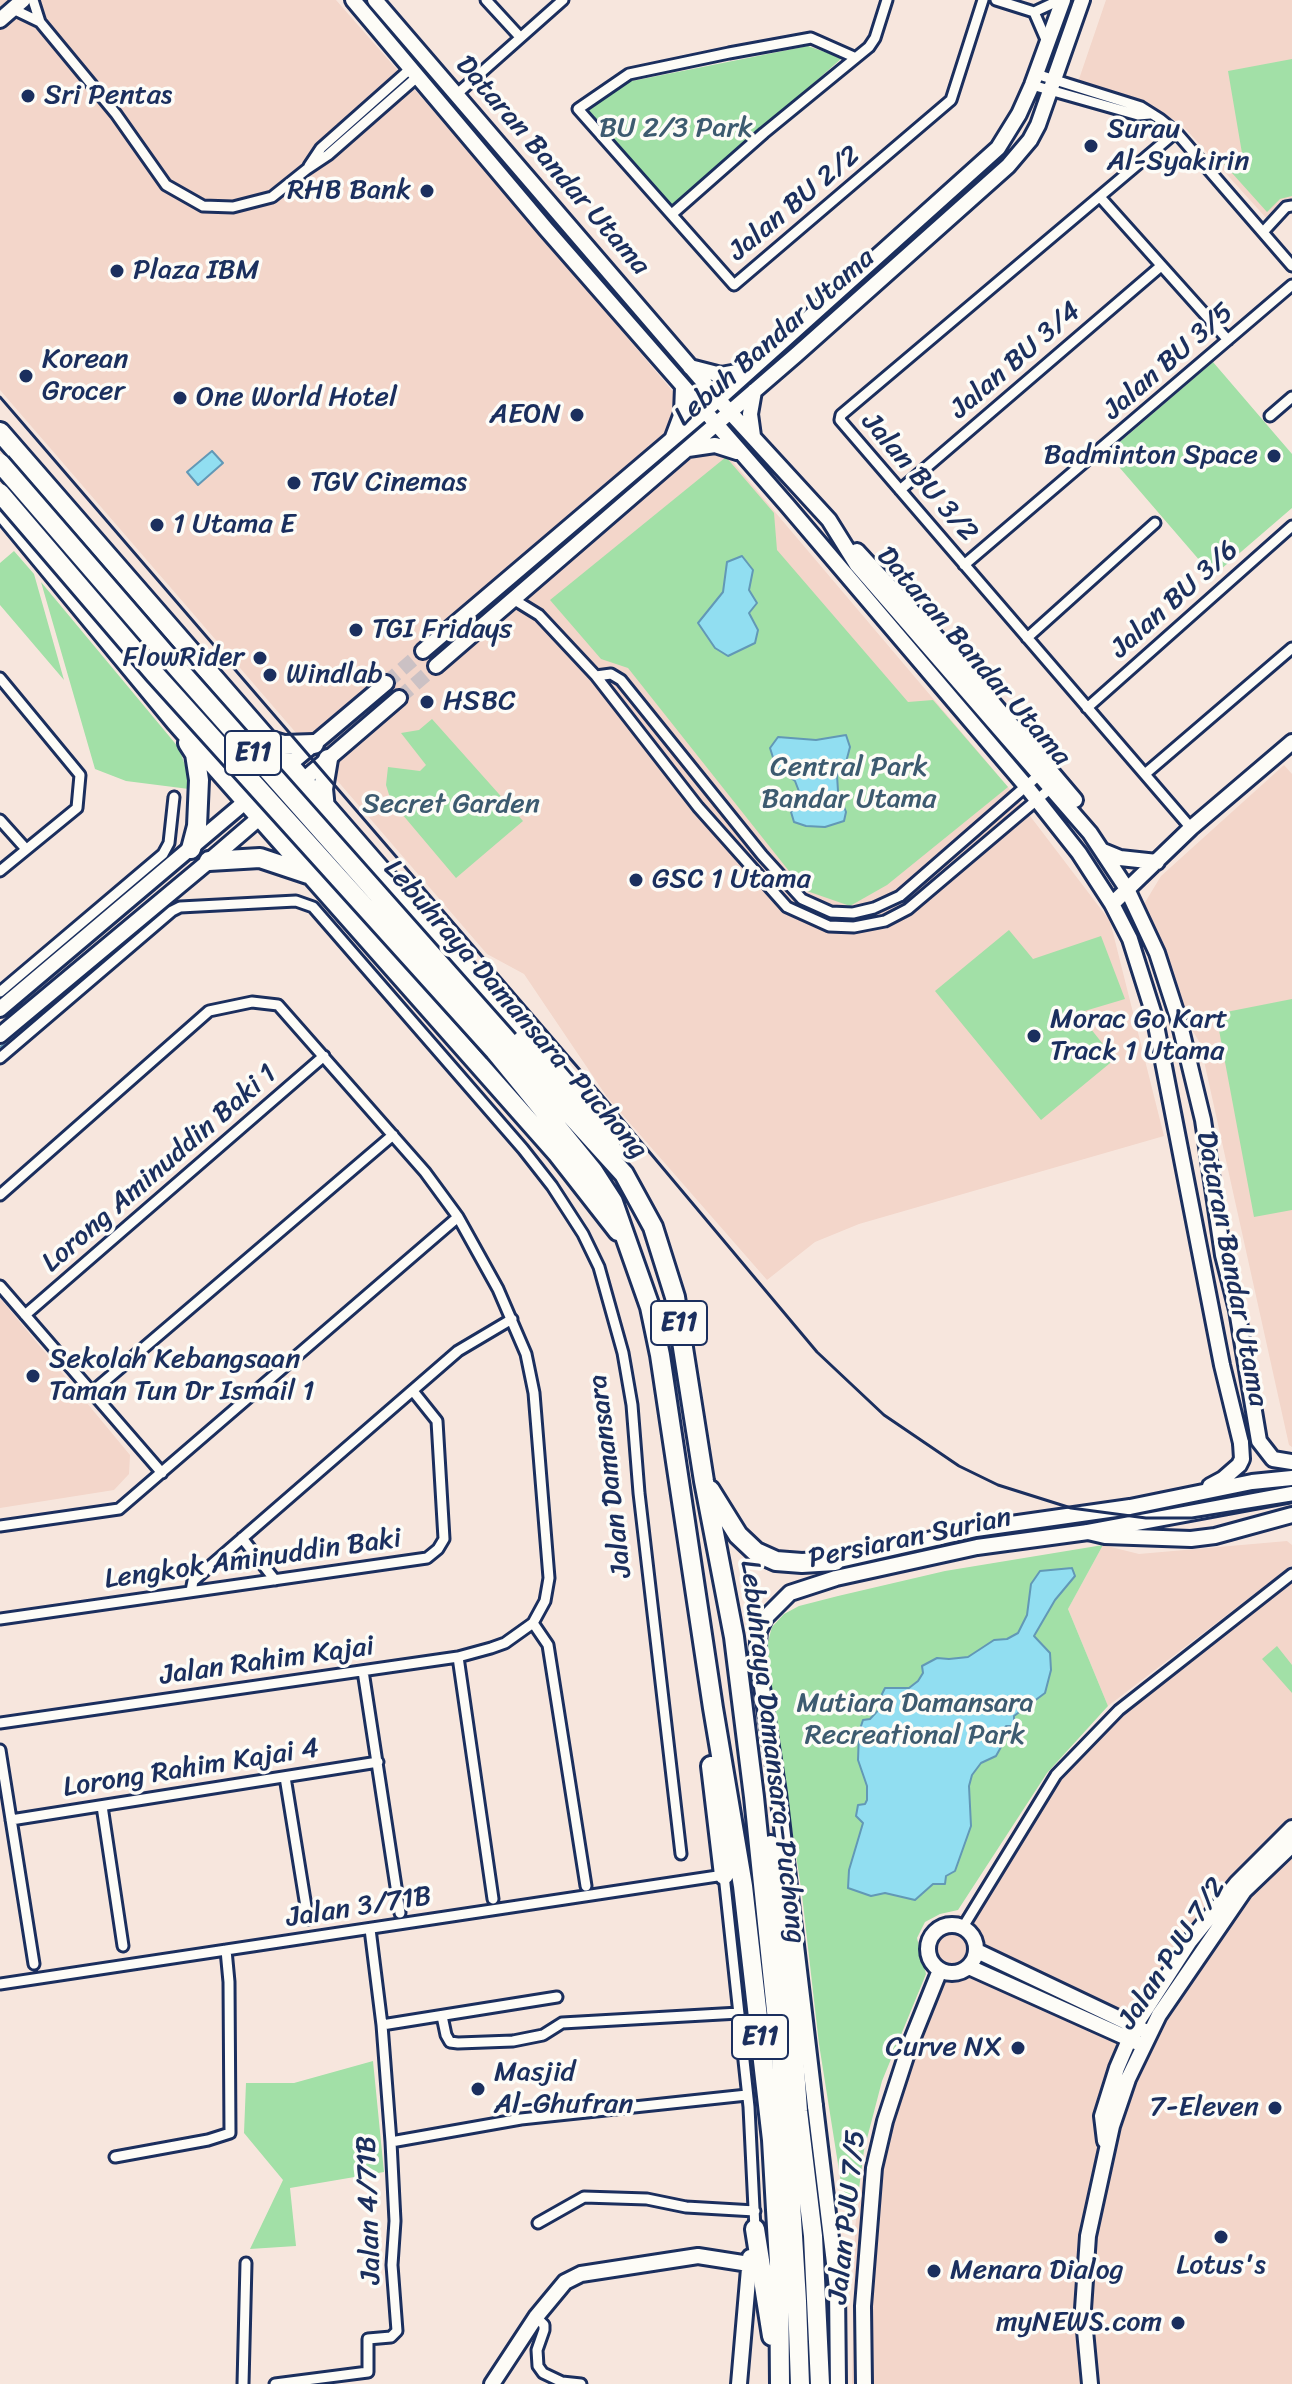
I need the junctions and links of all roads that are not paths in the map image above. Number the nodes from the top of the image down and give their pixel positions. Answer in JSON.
{"nodes":[{"id":1,"x":33,"y":0,"type":"edge"},
{"id":2,"x":353,"y":0,"type":"edge"},
{"id":3,"x":363,"y":0,"type":"edge"},
{"id":4,"x":375,"y":0,"type":"edge"},
{"id":5,"x":486,"y":0,"type":"edge"},
{"id":6,"x":563,"y":0,"type":"edge"},
{"id":7,"x":887,"y":0,"type":"edge"},
{"id":8,"x":983,"y":0,"type":"edge"},
{"id":9,"x":996,"y":0,"type":"edge"},
{"id":10,"x":1062,"y":0,"type":"edge"},
{"id":11,"x":1082,"y":0,"type":"edge"},
{"id":12,"x":18,"y":4,"type":"edge"},
{"id":13,"x":1034,"y":12,"type":"junction"},
{"id":14,"x":0,"y":20,"type":"edge"},
{"id":15,"x":40,"y":22,"type":"junction"},
{"id":16,"x":520,"y":37,"type":"junction"},
{"id":17,"x":1047,"y":43,"type":"junction"},
{"id":18,"x":854,"y":57,"type":"junction"},
{"id":19,"x":414,"y":73,"type":"junction"},
{"id":20,"x":1034,"y":80,"type":"junction"},
{"id":21,"x":1054,"y":86,"type":"junction"},
{"id":22,"x":457,"y":94,"type":"junction"},
{"id":23,"x":1176,"y":132,"type":"junction"},
{"id":24,"x":1100,"y":197,"type":"junction"},
{"id":25,"x":1292,"y":206,"type":"edge"},
{"id":26,"x":672,"y":214,"type":"junction"},
{"id":27,"x":1264,"y":231,"type":"junction"},
{"id":28,"x":1161,"y":266,"type":"junction"},
{"id":29,"x":1292,"y":266,"type":"edge"},
{"id":30,"x":1292,"y":285,"type":"edge"},
{"id":31,"x":1228,"y":340,"type":"junction"},
{"id":32,"x":690,"y":367,"type":"junction"},
{"id":33,"x":752,"y":369,"type":"junction"},
{"id":34,"x":683,"y":387,"type":"junction"},
{"id":35,"x":754,"y":391,"type":"junction"},
{"id":36,"x":1292,"y":397,"type":"edge"},
{"id":37,"x":718,"y":399,"type":"junction"},
{"id":38,"x":704,"y":412,"type":"junction"},
{"id":39,"x":730,"y":412,"type":"junction"},
{"id":40,"x":1270,"y":416,"type":"dead end"},
{"id":41,"x":715,"y":425,"type":"junction"},
{"id":42,"x":0,"y":432,"type":"edge"},
{"id":43,"x":753,"y":437,"type":"junction"},
{"id":44,"x":671,"y":441,"type":"junction"},
{"id":45,"x":687,"y":449,"type":"junction"},
{"id":46,"x":739,"y":453,"type":"junction"},
{"id":47,"x":0,"y":463,"type":"edge"},
{"id":48,"x":900,"y":490,"type":"junction"},
{"id":49,"x":0,"y":493,"type":"edge"},
{"id":50,"x":0,"y":509,"type":"edge"},
{"id":51,"x":829,"y":520,"type":"junction"},
{"id":52,"x":1155,"y":523,"type":"dead end"},
{"id":53,"x":1292,"y":526,"type":"edge"},
{"id":54,"x":964,"y":565,"type":"junction"},
{"id":55,"x":513,"y":599,"type":"junction"},
{"id":56,"x":1027,"y":638,"type":"junction"},
{"id":57,"x":1292,"y":648,"type":"edge"},
{"id":58,"x":423,"y":651,"type":"tunnel mouth"},
{"id":59,"x":436,"y":666,"type":"tunnel mouth"},
{"id":60,"x":596,"y":676,"type":"junction"},
{"id":61,"x":0,"y":678,"type":"edge"},
{"id":62,"x":213,"y":678,"type":"junction"},
{"id":63,"x":386,"y":683,"type":"tunnel mouth"},
{"id":64,"x":399,"y":698,"type":"tunnel mouth"},
{"id":65,"x":1087,"y":708,"type":"junction"},
{"id":66,"x":176,"y":722,"type":"junction"},
{"id":67,"x":264,"y":739,"type":"junction"},
{"id":68,"x":314,"y":744,"type":"junction"},
{"id":69,"x":1290,"y":747,"type":"edge"},
{"id":70,"x":328,"y":759,"type":"junction"},
{"id":71,"x":288,"y":766,"type":"junction"},
{"id":72,"x":1040,"y":774,"type":"junction"},
{"id":73,"x":1145,"y":774,"type":"junction"},
{"id":74,"x":224,"y":775,"type":"junction"},
{"id":75,"x":302,"y":782,"type":"junction"},
{"id":76,"x":1026,"y":786,"type":"junction"},
{"id":77,"x":1052,"y":787,"type":"junction"},
{"id":78,"x":174,"y":797,"type":"dead end"},
{"id":79,"x":1037,"y":799,"type":"junction"},
{"id":80,"x":247,"y":801,"type":"junction"},
{"id":81,"x":327,"y":811,"type":"junction"},
{"id":82,"x":261,"y":817,"type":"junction"},
{"id":83,"x":0,"y":820,"type":"edge"},
{"id":84,"x":1191,"y":828,"type":"junction"},
{"id":85,"x":1090,"y":833,"type":"junction"},
{"id":86,"x":289,"y":848,"type":"junction"},
{"id":87,"x":26,"y":849,"type":"junction"},
{"id":88,"x":191,"y":849,"type":"junction"},
{"id":89,"x":1103,"y":851,"type":"junction"},
{"id":90,"x":209,"y":861,"type":"junction"},
{"id":91,"x":1157,"y":862,"type":"junction"},
{"id":92,"x":0,"y":871,"type":"edge"},
{"id":93,"x":311,"y":875,"type":"junction"},
{"id":94,"x":1127,"y":889,"type":"junction"},
{"id":95,"x":1108,"y":899,"type":"junction"},
{"id":96,"x":1138,"y":909,"type":"junction"},
{"id":97,"x":0,"y":992,"type":"edge"},
{"id":98,"x":0,"y":1009,"type":"edge"},
{"id":99,"x":0,"y":1035,"type":"edge"},
{"id":100,"x":502,"y":1046,"type":"junction"},
{"id":101,"x":324,"y":1056,"type":"junction"},
{"id":102,"x":0,"y":1058,"type":"edge"},
{"id":103,"x":393,"y":1135,"type":"junction"},
{"id":104,"x":624,"y":1174,"type":"junction"},
{"id":105,"x":0,"y":1195,"type":"edge"},
{"id":106,"x":458,"y":1217,"type":"junction"},
{"id":107,"x":625,"y":1239,"type":"junction"},
{"id":108,"x":0,"y":1286,"type":"edge"},
{"id":109,"x":25,"y":1315,"type":"junction"},
{"id":110,"x":512,"y":1319,"type":"junction"},
{"id":111,"x":413,"y":1391,"type":"junction"},
{"id":112,"x":92,"y":1392,"type":"junction"},
{"id":113,"x":1292,"y":1462,"type":"edge"},
{"id":114,"x":162,"y":1473,"type":"junction"},
{"id":115,"x":1292,"y":1476,"type":"edge"},
{"id":116,"x":704,"y":1481,"type":"junction"},
{"id":117,"x":1292,"y":1494,"type":"edge"},
{"id":118,"x":1183,"y":1495,"type":"junction"},
{"id":119,"x":1289,"y":1519,"type":"edge"},
{"id":120,"x":0,"y":1526,"type":"edge"},
{"id":121,"x":1088,"y":1532,"type":"junction"},
{"id":122,"x":242,"y":1538,"type":"junction"},
{"id":123,"x":835,"y":1561,"type":"joint"},
{"id":124,"x":1292,"y":1574,"type":"edge"},
{"id":125,"x":275,"y":1580,"type":"junction"},
{"id":126,"x":191,"y":1591,"type":"junction"},
{"id":127,"x":0,"y":1619,"type":"edge"},
{"id":128,"x":533,"y":1623,"type":"junction"},
{"id":129,"x":458,"y":1657,"type":"junction"},
{"id":130,"x":363,"y":1671,"type":"junction"},
{"id":131,"x":713,"y":1708,"type":"junction"},
{"id":132,"x":0,"y":1723,"type":"edge"},
{"id":133,"x":0,"y":1750,"type":"edge"},
{"id":134,"x":378,"y":1762,"type":"junction"},
{"id":135,"x":285,"y":1777,"type":"junction"},
{"id":136,"x":754,"y":1797,"type":"junction"},
{"id":137,"x":102,"y":1806,"type":"junction"},
{"id":138,"x":11,"y":1820,"type":"junction"},
{"id":139,"x":1292,"y":1828,"type":"edge"},
{"id":140,"x":1292,"y":1845,"type":"edge"},
{"id":141,"x":681,"y":1854,"type":"dead end"},
{"id":142,"x":724,"y":1875,"type":"junction"},
{"id":143,"x":586,"y":1886,"type":"dead end"},
{"id":144,"x":493,"y":1899,"type":"dead end"},
{"id":145,"x":400,"y":1913,"type":"dead end"},
{"id":146,"x":308,"y":1919,"type":"dead end"},
{"id":147,"x":963,"y":1927,"type":"junction"},
{"id":148,"x":370,"y":1929,"type":"junction"},
{"id":149,"x":123,"y":1946,"type":"dead end"},
{"id":150,"x":226,"y":1950,"type":"junction"},
{"id":151,"x":977,"y":1951,"type":"junction"},
{"id":152,"x":34,"y":1964,"type":"dead end"},
{"id":153,"x":969,"y":1967,"type":"junction"},
{"id":154,"x":940,"y":1970,"type":"junction"},
{"id":155,"x":0,"y":1984,"type":"edge"},
{"id":156,"x":801,"y":1996,"type":"joint"},
{"id":157,"x":557,"y":1997,"type":"dead end"},
{"id":158,"x":739,"y":2013,"type":"junction"},
{"id":159,"x":442,"y":2016,"type":"junction"},
{"id":160,"x":382,"y":2025,"type":"junction"},
{"id":161,"x":1132,"y":2033,"type":"junction"},
{"id":162,"x":1147,"y":2039,"type":"junction"},
{"id":163,"x":747,"y":2095,"type":"junction"},
{"id":164,"x":806,"y":2109,"type":"junction"},
{"id":165,"x":391,"y":2142,"type":"junction"},
{"id":166,"x":1107,"y":2153,"type":"junction"},
{"id":167,"x":115,"y":2157,"type":"dead end"},
{"id":168,"x":755,"y":2220,"type":"junction"},
{"id":169,"x":538,"y":2223,"type":"dead end"},
{"id":170,"x":750,"y":2257,"type":"junction"},
{"id":171,"x":246,"y":2263,"type":"dead end"},
{"id":172,"x":536,"y":2317,"type":"junction"},
{"id":173,"x":780,"y":2377,"type":"edge"},
{"id":174,"x":243,"y":2384,"type":"edge"},
{"id":175,"x":275,"y":2384,"type":"edge"},
{"id":176,"x":492,"y":2384,"type":"edge"},
{"id":177,"x":581,"y":2384,"type":"edge"},
{"id":178,"x":739,"y":2384,"type":"edge"},
{"id":179,"x":800,"y":2384,"type":"edge"},
{"id":180,"x":820,"y":2384,"type":"edge"},
{"id":181,"x":838,"y":2384,"type":"edge"},
{"id":182,"x":864,"y":2384,"type":"edge"},
{"id":183,"x":1090,"y":2384,"type":"edge"}],
"edges":[{"from":1,"to":15,"type":"street"},
{"from":2,"to":19,"type":"main road","name":"Dataran Bandar Utama"},
{"from":3,"to":19,"type":"main road"},
{"from":4,"to":22,"type":"main road","name":"Dataran Bandar Utama"},
{"from":5,"to":16,"type":"street"},
{"from":6,"to":16,"type":"street"},
{"from":7,"to":18,"type":"street"},
{"from":8,"to":26,"type":"street","name":"Jalan BU 2/2"},
{"from":9,"to":13,"type":"street"},
{"from":10,"to":13,"type":"street"},
{"from":10,"to":17,"type":"main road","name":"Lebuh Bandar Utama"},
{"from":11,"to":21,"type":"main road","name":"Lebuh Bandar Utama"},
{"from":12,"to":14,"type":"main road"},
{"from":12,"to":15,"type":"street"},
{"from":13,"to":17,"type":"street"},
{"from":15,"to":19,"type":"street"},
{"from":16,"to":22,"type":"street"},
{"from":17,"to":20,"type":"main road","name":"Lebuh Bandar Utama"},
{"from":18,"to":26,"type":"street"},
{"from":18,"to":26,"type":"street","name":"Jalan BU 2/2"},
{"from":19,"to":34,"type":"main road","name":"Dataran Bandar Utama"},
{"from":20,"to":21,"type":"street"},
{"from":20,"to":33,"type":"main road","name":"Lebuh Bandar Utama"},
{"from":21,"to":23,"type":"street"},
{"from":21,"to":35,"type":"main road","name":"Lebuh Bandar Utama"},
{"from":22,"to":32,"type":"main road","name":"Dataran Bandar Utama"},
{"from":23,"to":24,"type":"street","name":"Jalan BU 3/2"},
{"from":23,"to":27,"type":"street"},
{"from":24,"to":28,"type":"street"},
{"from":24,"to":48,"type":"street","name":"Jalan BU 3/2"},
{"from":25,"to":27,"type":"street"},
{"from":27,"to":29,"type":"street"},
{"from":28,"to":31,"type":"street"},
{"from":28,"to":48,"type":"street","name":"Jalan BU 3/4"},
{"from":30,"to":31,"type":"street","name":"Jalan BU 3/5"},
{"from":31,"to":54,"type":"street","name":"Jalan BU 3/5"},
{"from":32,"to":33,"type":"main road"},
{"from":32,"to":37,"type":"main road","name":"Dataran Bandar Utama"},
{"from":33,"to":37,"type":"main road","name":"Lebuh Bandar Utama"},
{"from":34,"to":38,"type":"main road","name":"Dataran Bandar Utama"},
{"from":34,"to":44,"type":"main road"},
{"from":35,"to":39,"type":"main road","name":"Lebuh Bandar Utama"},
{"from":35,"to":43,"type":"main road"},
{"from":36,"to":40,"type":"street"},
{"from":37,"to":38,"type":"main road","name":"Lebuh Bandar Utama"},
{"from":37,"to":39,"type":"main road","name":"Dataran Bandar Utama"},
{"from":38,"to":41,"type":"main road","name":"Dataran Bandar Utama"},
{"from":38,"to":44,"type":"main road","name":"Lebuh Bandar Utama"},
{"from":39,"to":41,"type":"main road","name":"Lebuh Bandar Utama"},
{"from":39,"to":43,"type":"main road","name":"Dataran Bandar Utama"},
{"from":41,"to":45,"type":"main road","name":"Lebuh Bandar Utama"},
{"from":41,"to":46,"type":"main road","name":"Dataran Bandar Utama"},
{"from":42,"to":62,"type":"highway"},
{"from":43,"to":51,"type":"main road","name":"Dataran Bandar Utama"},
{"from":44,"to":58,"type":"main road","name":"Lebuh Bandar Utama"},
{"from":45,"to":46,"type":"main road"},
{"from":45,"to":55,"type":"main road","name":"Lebuh Bandar Utama"},
{"from":46,"to":76,"type":"main road","name":"Dataran Bandar Utama"},
{"from":47,"to":100,"type":"highway","name":"Lebuhraya Damansara–Puchong","number":"E11","bridge":true},
{"from":48,"to":54,"type":"street","name":"Jalan BU 3/2"},
{"from":49,"to":100,"type":"highway","name":"Lebuhraya Damansara–Puchong","number":"E11","bridge":true},
{"from":50,"to":66,"type":"highway"},
{"from":51,"to":72,"type":"main road","name":"Dataran Bandar Utama"},
{"from":51,"to":85,"type":"main road"},
{"from":52,"to":56,"type":"street"},
{"from":53,"to":65,"type":"street","name":"Jalan BU 3/6"},
{"from":54,"to":56,"type":"street","name":"Jalan BU 3/2"},
{"from":55,"to":59,"type":"main road","name":"Lebuh Bandar Utama"},
{"from":55,"to":60,"type":"street"},
{"from":56,"to":65,"type":"street","name":"Jalan BU 3/2"},
{"from":57,"to":73,"type":"street"},
{"from":60,"to":76,"type":"street"},
{"from":60,"to":79,"type":"street"},
{"from":61,"to":87,"type":"street"},
{"from":62,"to":67,"type":"highway"},
{"from":62,"to":74,"type":"highway"},
{"from":63,"to":68,"type":"main road"},
{"from":64,"to":70,"type":"main road"},
{"from":65,"to":73,"type":"street","name":"Jalan BU 3/2"},
{"from":66,"to":74,"type":"highway"},
{"from":66,"to":88,"type":"highway"},
{"from":67,"to":68,"type":"highway"},
{"from":67,"to":71,"type":"highway"},
{"from":68,"to":71,"type":"main road"},
{"from":69,"to":84,"type":"main road"},
{"from":70,"to":75,"type":"main road"},
{"from":70,"to":81,"type":"highway"},
{"from":71,"to":75,"type":"highway"},
{"from":71,"to":80,"type":"main road"},
{"from":72,"to":76,"type":"street"},
{"from":72,"to":77,"type":"main road","name":"Dataran Bandar Utama"},
{"from":73,"to":84,"type":"street","name":"Jalan BU 3/2"},
{"from":74,"to":80,"type":"highway"},
{"from":75,"to":81,"type":"highway"},
{"from":75,"to":82,"type":"main road"},
{"from":76,"to":79,"type":"main road","name":"Dataran Bandar Utama"},
{"from":77,"to":79,"type":"street"},
{"from":77,"to":85,"type":"main road","name":"Dataran Bandar Utama"},
{"from":78,"to":97,"type":"street"},
{"from":79,"to":95,"type":"main road","name":"Dataran Bandar Utama"},
{"from":80,"to":82,"type":"highway"},
{"from":80,"to":88,"type":"main road"},
{"from":81,"to":86,"type":"highway"},
{"from":81,"to":104,"type":"highway"},
{"from":82,"to":86,"type":"highway"},
{"from":82,"to":90,"type":"main road"},
{"from":83,"to":87,"type":"street"},
{"from":84,"to":91,"type":"main road"},
{"from":85,"to":89,"type":"main road","name":"Dataran Bandar Utama"},
{"from":86,"to":93,"type":"highway"},
{"from":87,"to":92,"type":"street"},
{"from":88,"to":98,"type":"main road"},
{"from":89,"to":91,"type":"main road"},
{"from":89,"to":94,"type":"main road","name":"Dataran Bandar Utama"},
{"from":90,"to":93,"type":"highway"},
{"from":90,"to":99,"type":"main road"},
{"from":91,"to":94,"type":"main road"},
{"from":91,"to":96,"type":"main road"},
{"from":93,"to":107,"type":"highway"},
{"from":94,"to":95,"type":"main road"},
{"from":94,"to":96,"type":"main road","name":"Dataran Bandar Utama"},
{"from":95,"to":118,"type":"main road","name":"Dataran Bandar Utama"},
{"from":96,"to":113,"type":"main road","name":"Dataran Bandar Utama"},
{"from":100,"to":104,"type":"highway","name":"Lebuhraya Damansara–Puchong","number":"E11"},
{"from":100,"to":107,"type":"highway","name":"Lebuhraya Damansara–Puchong","number":"E11"},
{"from":101,"to":103,"type":"street"},
{"from":101,"to":105,"type":"street"},
{"from":101,"to":109,"type":"street","name":"Lorong Aminuddin Baki 1"},
{"from":102,"to":141,"type":"street","name":"Jalan Damansara"},
{"from":103,"to":106,"type":"street"},
{"from":103,"to":112,"type":"street"},
{"from":104,"to":116,"type":"highway","name":"Lebuhraya Damansara–Puchong","number":"E11"},
{"from":106,"to":110,"type":"street"},
{"from":106,"to":114,"type":"street"},
{"from":107,"to":131,"type":"highway","name":"Lebuhraya Damansara–Puchong","number":"E11"},
{"from":108,"to":109,"type":"street"},
{"from":109,"to":112,"type":"street"},
{"from":110,"to":111,"type":"street"},
{"from":110,"to":128,"type":"street"},
{"from":111,"to":122,"type":"street"},
{"from":111,"to":125,"type":"street","name":"Lengkok Aminuddin Baki"},
{"from":112,"to":114,"type":"street"},
{"from":114,"to":120,"type":"street"},
{"from":115,"to":118,"type":"main road","name":"Persiaran Surian"},
{"from":116,"to":123,"type":"highway"},
{"from":116,"to":136,"type":"highway","name":"Lebuhraya Damansara–Puchong","number":"E11"},
{"from":117,"to":121,"type":"main road","name":"Persiaran Surian"},
{"from":118,"to":123,"type":"main road","name":"Persiaran Surian"},
{"from":119,"to":121,"type":"main road","name":"Persiaran Surian"},
{"from":121,"to":156,"type":"main road","name":"Persiaran Surian"},
{"from":122,"to":125,"type":"street"},
{"from":122,"to":126,"type":"street"},
{"from":124,"to":147,"type":"street"},
{"from":125,"to":126,"type":"street","name":"Lengkok Aminuddin Baki"},
{"from":126,"to":127,"type":"street","name":"Lengkok Aminuddin Baki"},
{"from":128,"to":129,"type":"street","name":"Jalan Rahim Kajai"},
{"from":128,"to":143,"type":"street"},
{"from":129,"to":130,"type":"street","name":"Jalan Rahim Kajai"},
{"from":129,"to":144,"type":"street"},
{"from":130,"to":132,"type":"street","name":"Jalan Rahim Kajai"},
{"from":130,"to":134,"type":"street"},
{"from":131,"to":142,"type":"highway"},
{"from":131,"to":173,"type":"highway","name":"Lebuhraya Damansara–Puchong","number":"E11"},
{"from":133,"to":138,"type":"street"},
{"from":134,"to":135,"type":"street","name":"Lorong Rahim Kajai 4"},
{"from":134,"to":145,"type":"street"},
{"from":135,"to":137,"type":"street","name":"Lorong Rahim Kajai 4"},
{"from":135,"to":146,"type":"street"},
{"from":136,"to":164,"type":"highway"},
{"from":136,"to":179,"type":"highway","name":"Lebuhraya Damansara–Puchong","number":"E11"},
{"from":137,"to":138,"type":"street","name":"Lorong Rahim Kajai 4"},
{"from":137,"to":149,"type":"street"},
{"from":138,"to":152,"type":"street"},
{"from":139,"to":161,"type":"main road","name":"Jalan PJU 7/2"},
{"from":140,"to":162,"type":"main road","name":"Jalan PJU 7/2"},
{"from":142,"to":148,"type":"street","name":"Jalan 3/71B"},
{"from":142,"to":158,"type":"street"},
{"from":147,"to":151,"type":"main road"},
{"from":147,"to":154,"type":"main road"},
{"from":148,"to":150,"type":"street","name":"Jalan 3/71B"},
{"from":148,"to":160,"type":"street","name":"Jalan 4/71B"},
{"from":150,"to":155,"type":"street","name":"Jalan 3/71B"},
{"from":150,"to":167,"type":"street"},
{"from":151,"to":153,"type":"main road"},
{"from":151,"to":161,"type":"main road"},
{"from":153,"to":154,"type":"main road"},
{"from":153,"to":161,"type":"main road"},
{"from":154,"to":182,"type":"main road","name":"Jalan PJU 7/5"},
{"from":156,"to":164,"type":"highway"},
{"from":157,"to":159,"type":"street"},
{"from":158,"to":159,"type":"street"},
{"from":158,"to":163,"type":"street"},
{"from":159,"to":160,"type":"street"},
{"from":160,"to":165,"type":"street","name":"Jalan 4/71B"},
{"from":161,"to":162,"type":"main road"},
{"from":161,"to":166,"type":"main road","name":"Jalan PJU 7/2"},
{"from":162,"to":166,"type":"main road","name":"Jalan PJU 7/2"},
{"from":163,"to":165,"type":"street"},
{"from":163,"to":168,"type":"street"},
{"from":164,"to":180,"type":"highway"},
{"from":164,"to":181,"type":"main road"},
{"from":165,"to":175,"type":"street","name":"Jalan 4/71B"},
{"from":166,"to":183,"type":"main road","name":"Jalan PJU 7/2"},
{"from":168,"to":169,"type":"street"},
{"from":168,"to":170,"type":"main road"},
{"from":168,"to":173,"type":"highway"},
{"from":170,"to":172,"type":"main road"},
{"from":170,"to":178,"type":"main road"},
{"from":171,"to":174,"type":"street"},
{"from":172,"to":176,"type":"main road"},
{"from":172,"to":177,"type":"street"}]}
